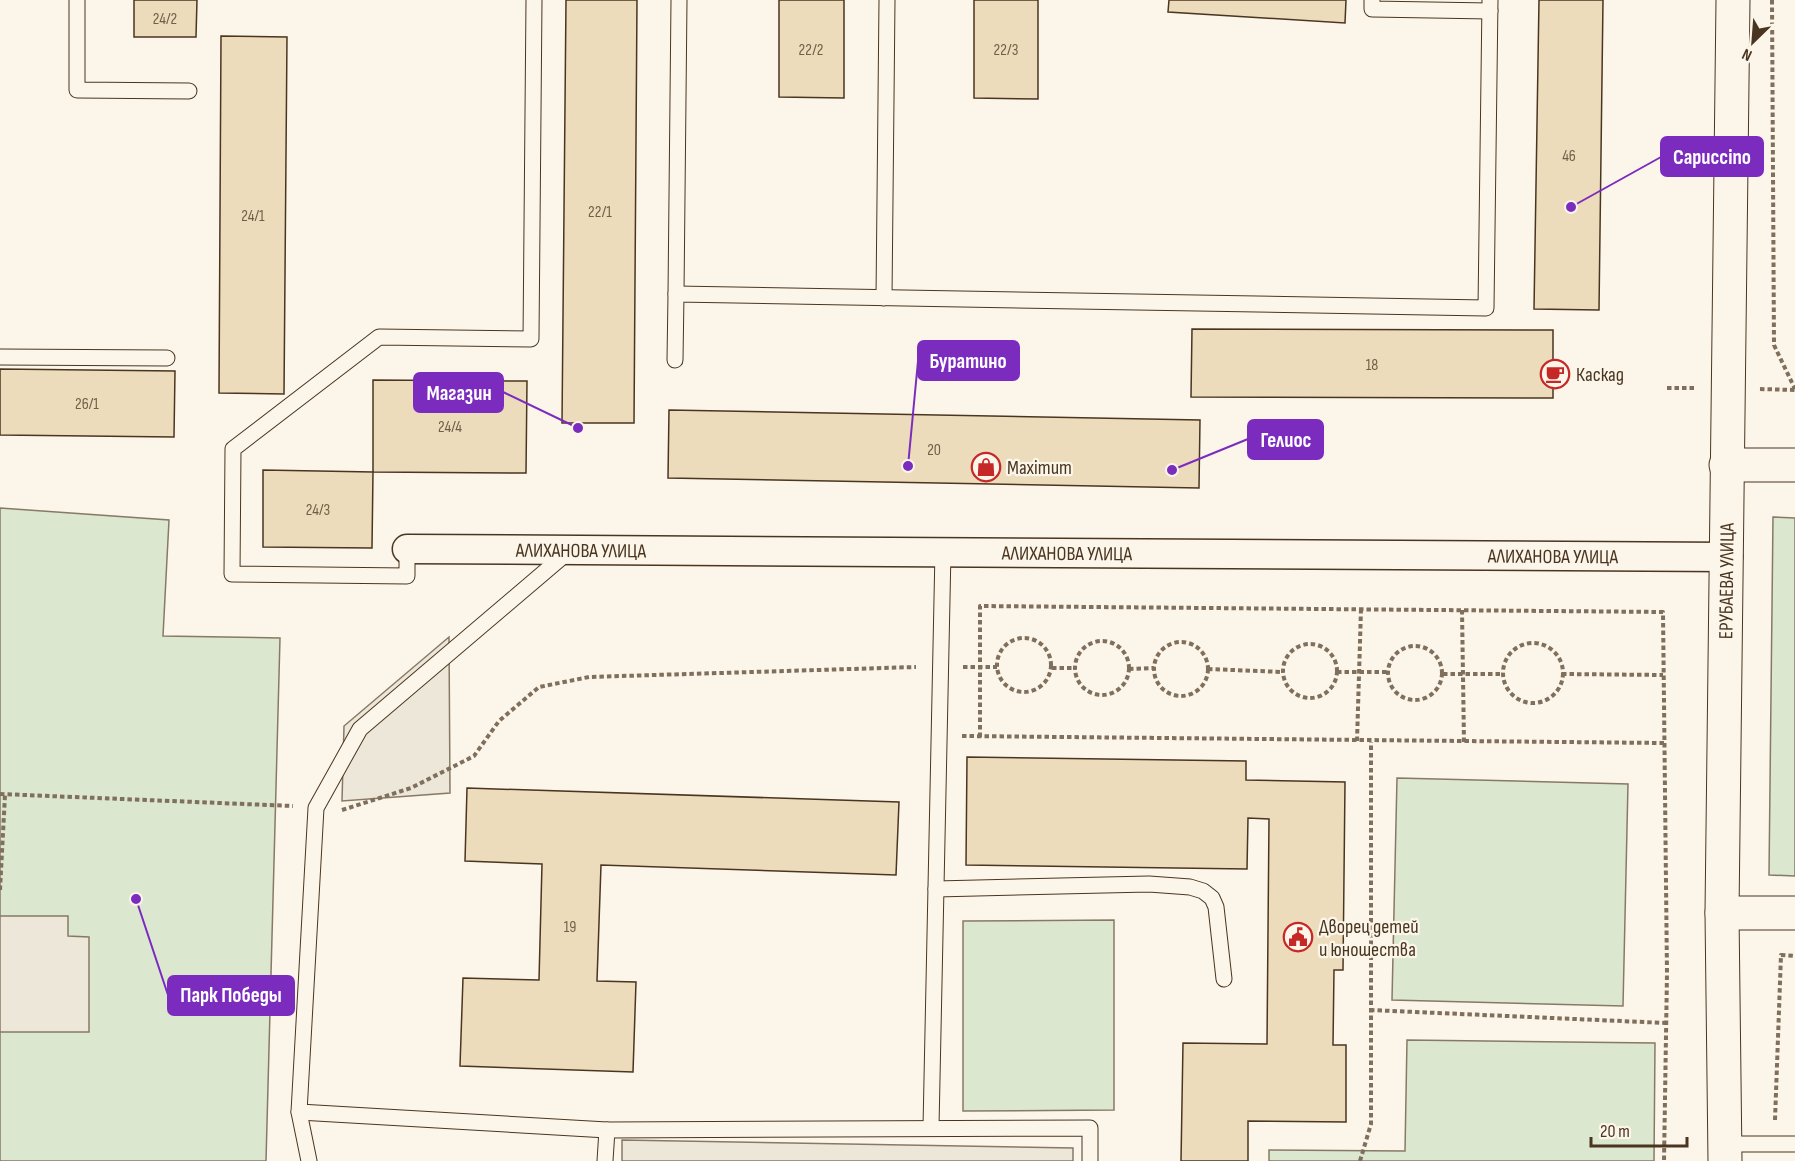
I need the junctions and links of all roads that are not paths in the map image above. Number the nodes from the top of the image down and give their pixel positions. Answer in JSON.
{"nodes":[{"id":1,"x":77,"y":0,"type":"edge"},
{"id":2,"x":534,"y":0,"type":"edge"},
{"id":3,"x":679,"y":0,"type":"edge"},
{"id":4,"x":887,"y":0,"type":"edge"},
{"id":5,"x":1372,"y":0,"type":"edge"},
{"id":6,"x":1733,"y":0,"type":"edge"},
{"id":7,"x":1490,"y":5,"type":"edge"},
{"id":8,"x":189,"y":91,"type":"dead end"},
{"id":9,"x":676,"y":294,"type":"junction"},
{"id":10,"x":884,"y":298,"type":"junction"},
{"id":11,"x":0,"y":357,"type":"edge"},
{"id":12,"x":167,"y":358,"type":"dead end"},
{"id":13,"x":675,"y":360,"type":"dead end"},
{"id":14,"x":1726,"y":465,"type":"junction"},
{"id":15,"x":1795,"y":465,"type":"edge"},
{"id":16,"x":407,"y":549,"type":"joint"},
{"id":17,"x":571,"y":550,"type":"junction"},
{"id":18,"x":943,"y":552,"type":"junction"},
{"id":19,"x":1728,"y":557,"type":"junction"},
{"id":20,"x":936,"y":889,"type":"junction"},
{"id":21,"x":1722,"y":913,"type":"junction"},
{"id":22,"x":1795,"y":913,"type":"edge"},
{"id":23,"x":1224,"y":979,"type":"dead end"},
{"id":24,"x":299,"y":1112,"type":"junction"},
{"id":25,"x":931,"y":1127,"type":"junction"},
{"id":26,"x":607,"y":1130,"type":"junction"},
{"id":27,"x":1795,"y":1144,"type":"edge"},
{"id":28,"x":1725,"y":1153,"type":"edge"},
{"id":29,"x":309,"y":1161,"type":"edge"},
{"id":30,"x":605,"y":1161,"type":"edge"},
{"id":31,"x":1090,"y":1161,"type":"edge"}],
"edges":[{"from":1,"to":8,"type":"lane"},
{"from":2,"to":16,"type":"lane"},
{"from":3,"to":9,"type":"lane"},
{"from":4,"to":10,"type":"lane"},
{"from":5,"to":7,"type":"lane"},
{"from":6,"to":14,"type":"main road","name":"ЕРУБАЕВА УЛИЦА"},
{"from":7,"to":10,"type":"lane"},
{"from":9,"to":10,"type":"lane"},
{"from":9,"to":13,"type":"lane"},
{"from":11,"to":12,"type":"lane"},
{"from":14,"to":15,"type":"main road"},
{"from":14,"to":19,"type":"main road","name":"ЕРУБАЕВА УЛИЦА"},
{"from":16,"to":17,"type":"street","name":"АЛИХАНОВА УЛИЦА"},
{"from":17,"to":18,"type":"street","name":"АЛИХАНОВА УЛИЦА"},
{"from":17,"to":24,"type":"lane"},
{"from":18,"to":19,"type":"street","name":"АЛИХАНОВА УЛИЦА"},
{"from":18,"to":20,"type":"lane"},
{"from":19,"to":21,"type":"main road","name":"ЕРУБАЕВА УЛИЦА"},
{"from":20,"to":23,"type":"lane"},
{"from":20,"to":25,"type":"lane"},
{"from":21,"to":22,"type":"main road"},
{"from":21,"to":28,"type":"main road","name":"ЕРУБАЕВА УЛИЦА"},
{"from":24,"to":26,"type":"lane"},
{"from":24,"to":29,"type":"lane"},
{"from":25,"to":26,"type":"lane"},
{"from":25,"to":31,"type":"lane"},
{"from":26,"to":30,"type":"lane"},
{"from":27,"to":28,"type":"lane"}]}
